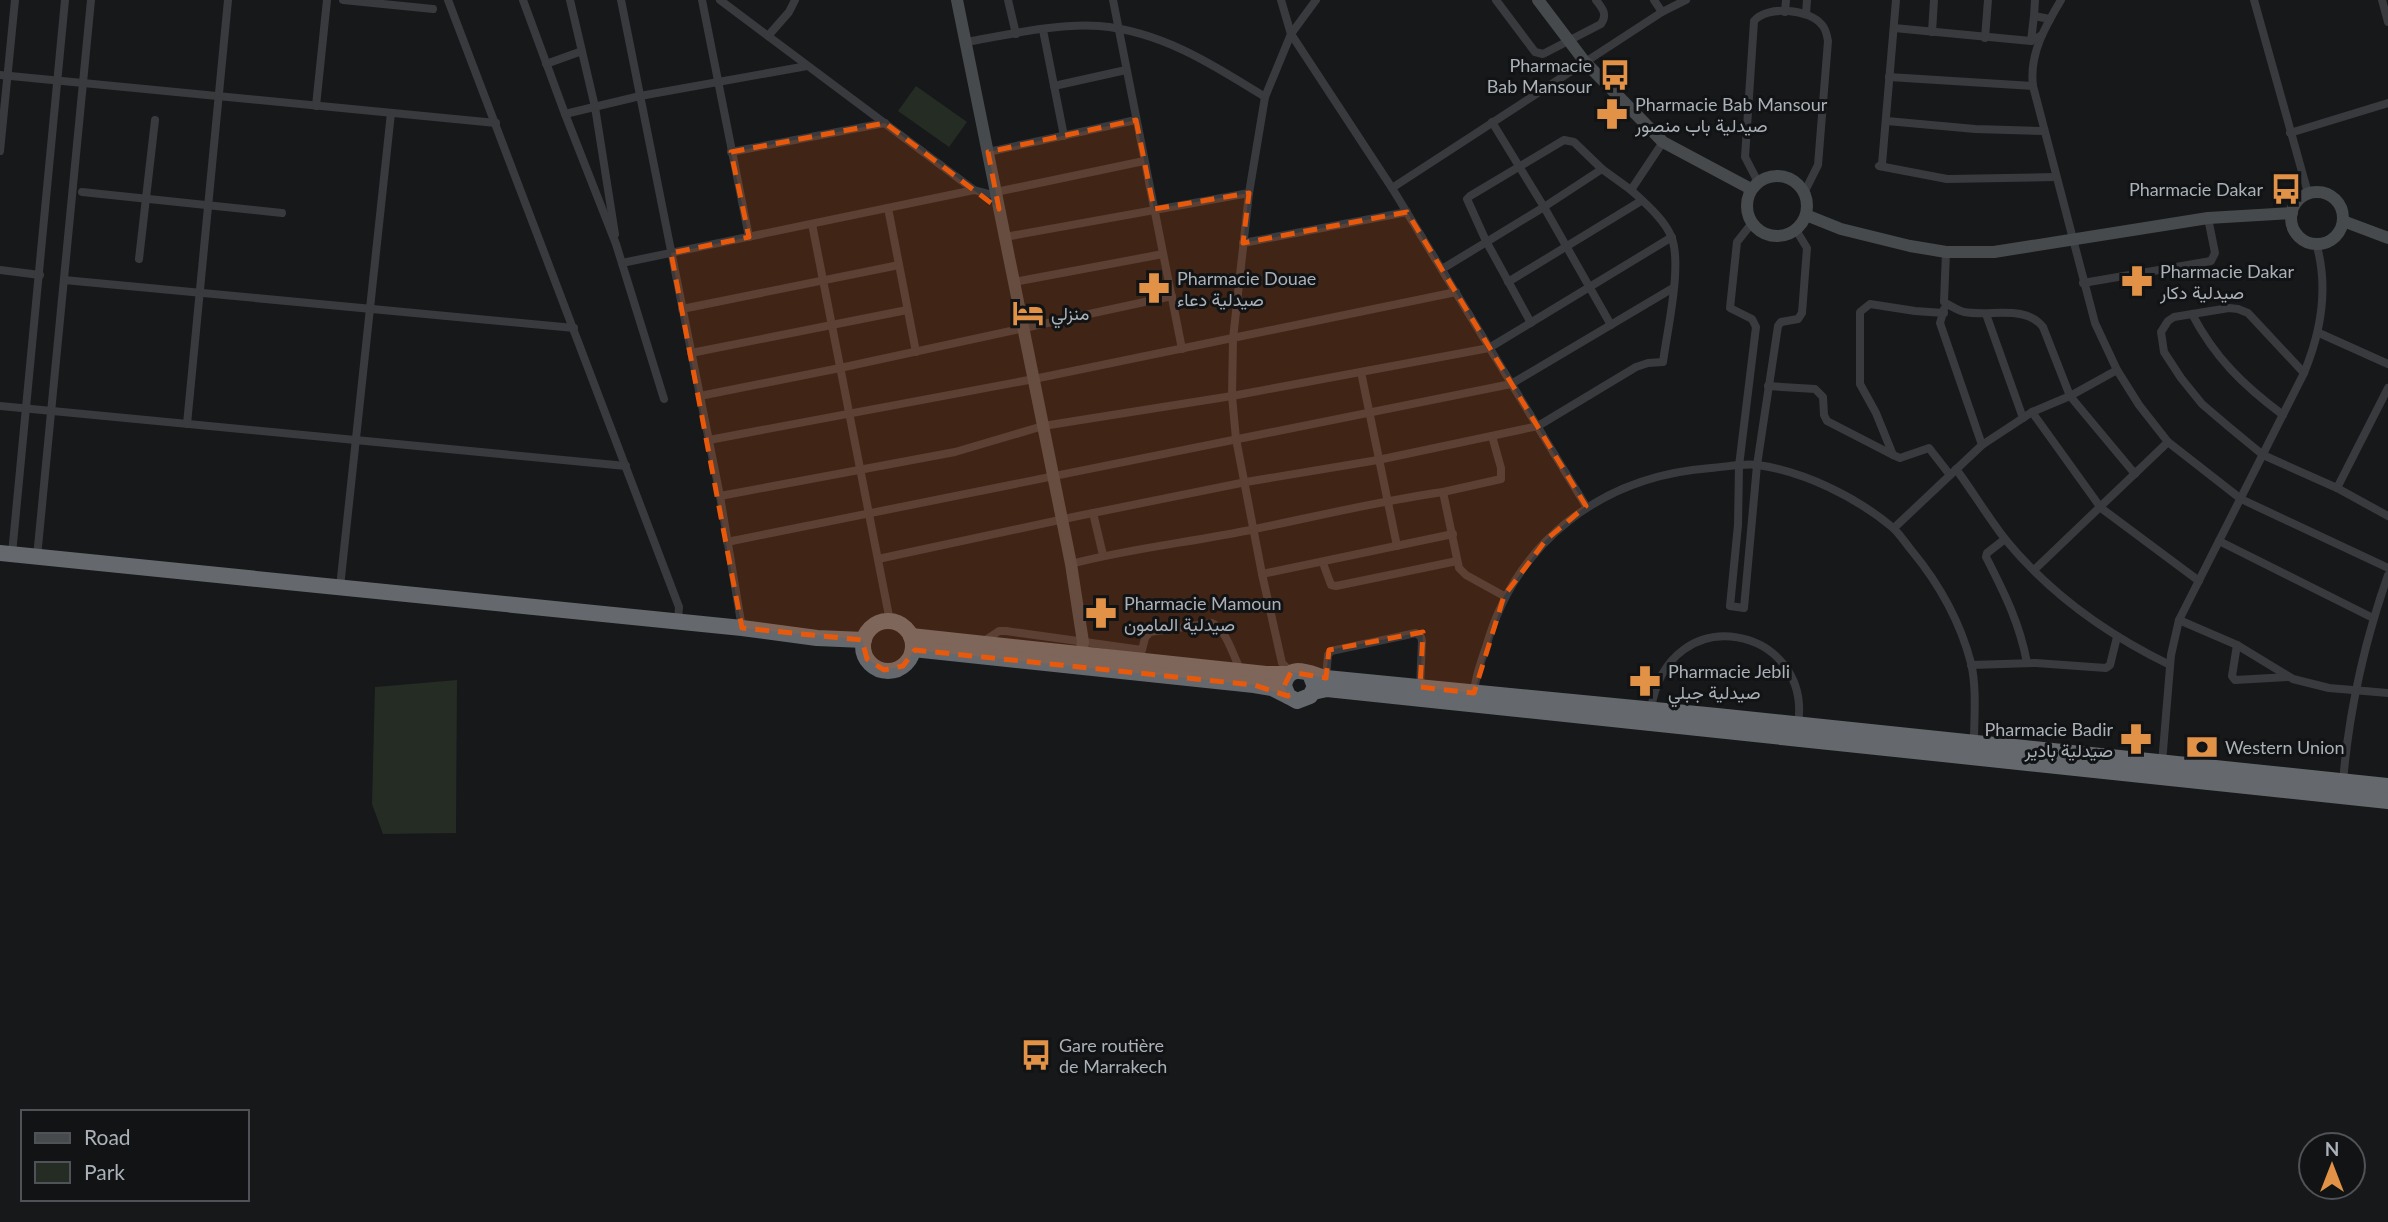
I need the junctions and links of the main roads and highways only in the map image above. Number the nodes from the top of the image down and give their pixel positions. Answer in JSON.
{"nodes":[{"id":1,"x":6,"y":554,"type":"edge"},
{"id":2,"x":912,"y":643,"type":"junction"},
{"id":3,"x":864,"y":646,"type":"junction"},
{"id":4,"x":1290,"y":673,"type":"junction"},
{"id":5,"x":1318,"y":676,"type":"junction"},
{"id":6,"x":1313,"y":692,"type":"junction"},
{"id":7,"x":1288,"y":696,"type":"junction"},
{"id":8,"x":2388,"y":786,"type":"edge"},
{"id":9,"x":2388,"y":801,"type":"edge"}],
"edges":[{"from":1,"to":3,"type":"highway"},
{"from":2,"to":3,"type":"highway"},
{"from":2,"to":3,"type":"highway"},
{"from":2,"to":4,"type":"highway"},
{"from":2,"to":7,"type":"highway"},
{"from":4,"to":5,"type":"highway"},
{"from":4,"to":7,"type":"highway"},
{"from":5,"to":6,"type":"highway"},
{"from":5,"to":8,"type":"highway"},
{"from":6,"to":7,"type":"highway"},
{"from":6,"to":9,"type":"highway"}]}
